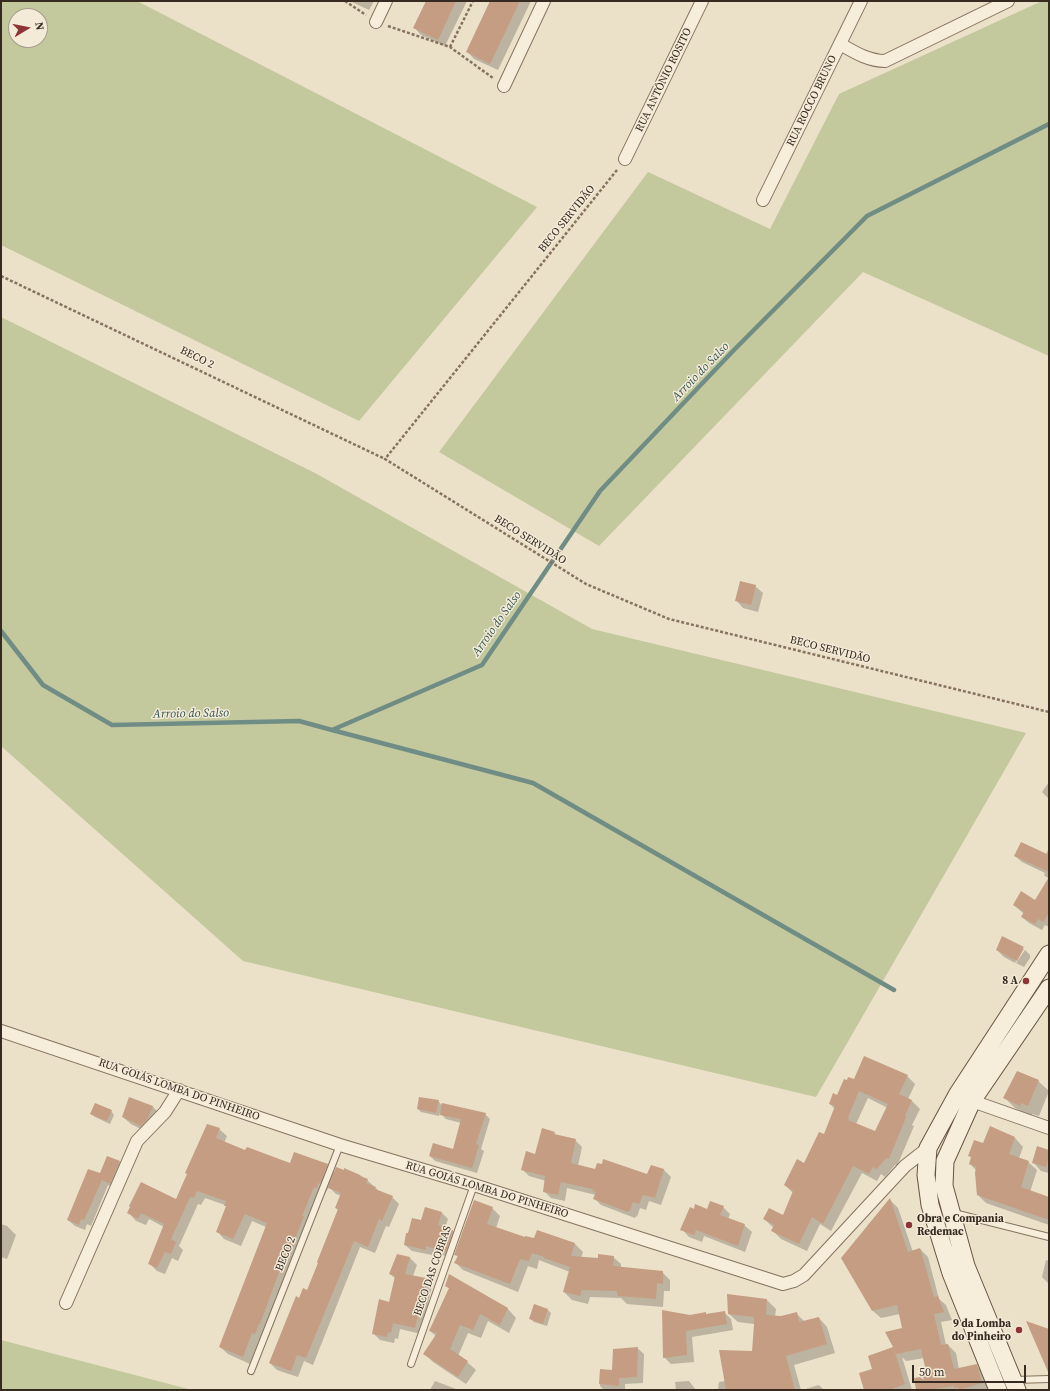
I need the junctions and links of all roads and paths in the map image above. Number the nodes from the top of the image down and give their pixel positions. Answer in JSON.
{"nodes":[{"id":1,"x":345,"y":1,"type":"edge"},
{"id":2,"x":386,"y":1,"type":"edge"},
{"id":3,"x":473,"y":1,"type":"edge"},
{"id":4,"x":544,"y":1,"type":"edge"},
{"id":5,"x":702,"y":1,"type":"edge"},
{"id":6,"x":861,"y":1,"type":"edge"},
{"id":7,"x":1008,"y":1,"type":"edge"},
{"id":8,"x":376,"y":22,"type":"junction"},
{"id":9,"x":840,"y":44,"type":"junction"},
{"id":10,"x":450,"y":47,"type":"junction"},
{"id":11,"x":504,"y":86,"type":"joint"},
{"id":12,"x":625,"y":159,"type":"joint"},
{"id":13,"x":763,"y":200,"type":"dead end"},
{"id":14,"x":1,"y":276,"type":"edge"},
{"id":15,"x":385,"y":459,"type":"junction"},
{"id":16,"x":1049,"y":712,"type":"edge"},
{"id":17,"x":1049,"y":954,"type":"edge"},
{"id":18,"x":1049,"y":988,"type":"edge"},
{"id":19,"x":1,"y":1031,"type":"edge"},
{"id":20,"x":179,"y":1090,"type":"junction"},
{"id":21,"x":972,"y":1101,"type":"junction"},
{"id":22,"x":1049,"y":1128,"type":"edge"},
{"id":23,"x":340,"y":1145,"type":"junction"},
{"id":24,"x":928,"y":1148,"type":"junction"},
{"id":25,"x":474,"y":1185,"type":"junction"},
{"id":26,"x":951,"y":1212,"type":"junction"},
{"id":27,"x":1049,"y":1237,"type":"edge"},
{"id":28,"x":66,"y":1303,"type":"dead end"},
{"id":29,"x":411,"y":1364,"type":"dead end"},
{"id":30,"x":251,"y":1371,"type":"dead end"},
{"id":31,"x":1049,"y":1379,"type":"edge"},
{"id":32,"x":1015,"y":1385,"type":"edge"},
{"id":33,"x":998,"y":1390,"type":"edge"}],
"edges":[{"from":1,"to":8,"type":"path"},
{"from":2,"to":8,"type":"street"},
{"from":3,"to":10,"type":"path"},
{"from":4,"to":11,"type":"street"},
{"from":5,"to":12,"type":"street","name":"RUA ANTÔNIO ROSITO"},
{"from":6,"to":9,"type":"street","name":"RUA ROCCO BRUNO"},
{"from":7,"to":9,"type":"street"},
{"from":8,"to":10,"type":"path"},
{"from":9,"to":13,"type":"street","name":"RUA ROCCO BRUNO"},
{"from":10,"to":11,"type":"path"},
{"from":12,"to":15,"type":"path","name":"BECO SERVIDÃO"},
{"from":14,"to":15,"type":"path","name":"BECO 2"},
{"from":15,"to":16,"type":"path","name":"BECO SERVIDÃO"},
{"from":17,"to":24,"type":"main road"},
{"from":18,"to":21,"type":"main road"},
{"from":19,"to":20,"type":"street","name":"RUA GOIÁS LOMBA DO PINHEIRO"},
{"from":20,"to":23,"type":"street","name":"RUA GOIÁS LOMBA DO PINHEIRO"},
{"from":20,"to":28,"type":"street"},
{"from":21,"to":22,"type":"street"},
{"from":21,"to":26,"type":"main road"},
{"from":23,"to":25,"type":"street","name":"RUA GOIÁS LOMBA DO PINHEIRO"},
{"from":23,"to":30,"type":"lane","name":"BECO 2"},
{"from":24,"to":25,"type":"street","name":"RUA GOIÁS LOMBA DO PINHEIRO"},
{"from":24,"to":33,"type":"main road"},
{"from":25,"to":29,"type":"lane","name":"BECO DAS COBRAS"},
{"from":26,"to":27,"type":"lane"},
{"from":26,"to":32,"type":"main road"},
{"from":31,"to":32,"type":"lane"}]}
